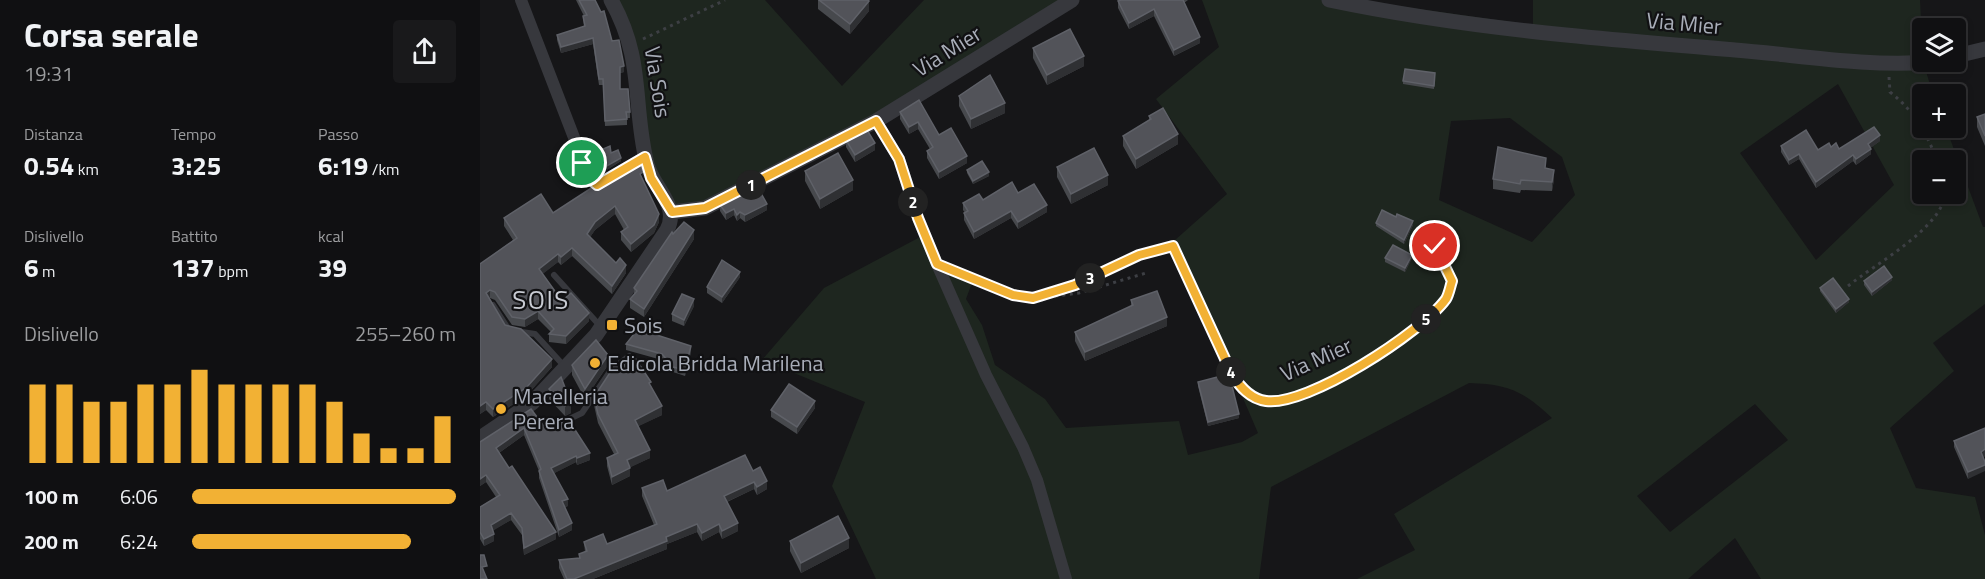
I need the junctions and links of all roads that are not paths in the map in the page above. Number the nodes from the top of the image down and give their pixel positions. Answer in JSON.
{"nodes":[{"id":1,"x":521,"y":0,"type":"edge"},
{"id":2,"x":611,"y":0,"type":"edge"},
{"id":3,"x":1072,"y":0,"type":"edge"},
{"id":4,"x":1329,"y":0,"type":"edge"},
{"id":5,"x":1985,"y":49,"type":"edge"},
{"id":6,"x":1966,"y":54,"type":"edge"},
{"id":7,"x":1912,"y":62,"type":"edge"},
{"id":8,"x":876,"y":121,"type":"junction"},
{"id":9,"x":645,"y":157,"type":"junction"},
{"id":10,"x":672,"y":212,"type":"junction"},
{"id":11,"x":554,"y":275,"type":"dead end"},
{"id":12,"x":491,"y":303,"type":"edge"},
{"id":13,"x":602,"y":327,"type":"junction"},
{"id":14,"x":629,"y":356,"type":"dead end"},
{"id":15,"x":565,"y":368,"type":"junction"},
{"id":16,"x":557,"y":425,"type":"edge"},
{"id":17,"x":480,"y":438,"type":"edge"},
{"id":18,"x":1066,"y":579,"type":"edge"}],
"edges":[{"from":1,"to":9,"type":"street"},
{"from":2,"to":9,"type":"street","name":"Via Sois"},
{"from":3,"to":8,"type":"street","name":"Via Mier"},
{"from":4,"to":7,"type":"street","name":"Via Mier"},
{"from":5,"to":6,"type":"street"},
{"from":8,"to":10,"type":"street","name":"Via Mier"},
{"from":8,"to":18,"type":"street"},
{"from":9,"to":10,"type":"street","name":"Via Sois"},
{"from":10,"to":13,"type":"street"},
{"from":11,"to":13,"type":"lane"},
{"from":12,"to":15,"type":"lane"},
{"from":13,"to":15,"type":"street"},
{"from":14,"to":16,"type":"lane"},
{"from":15,"to":17,"type":"street"}]}
